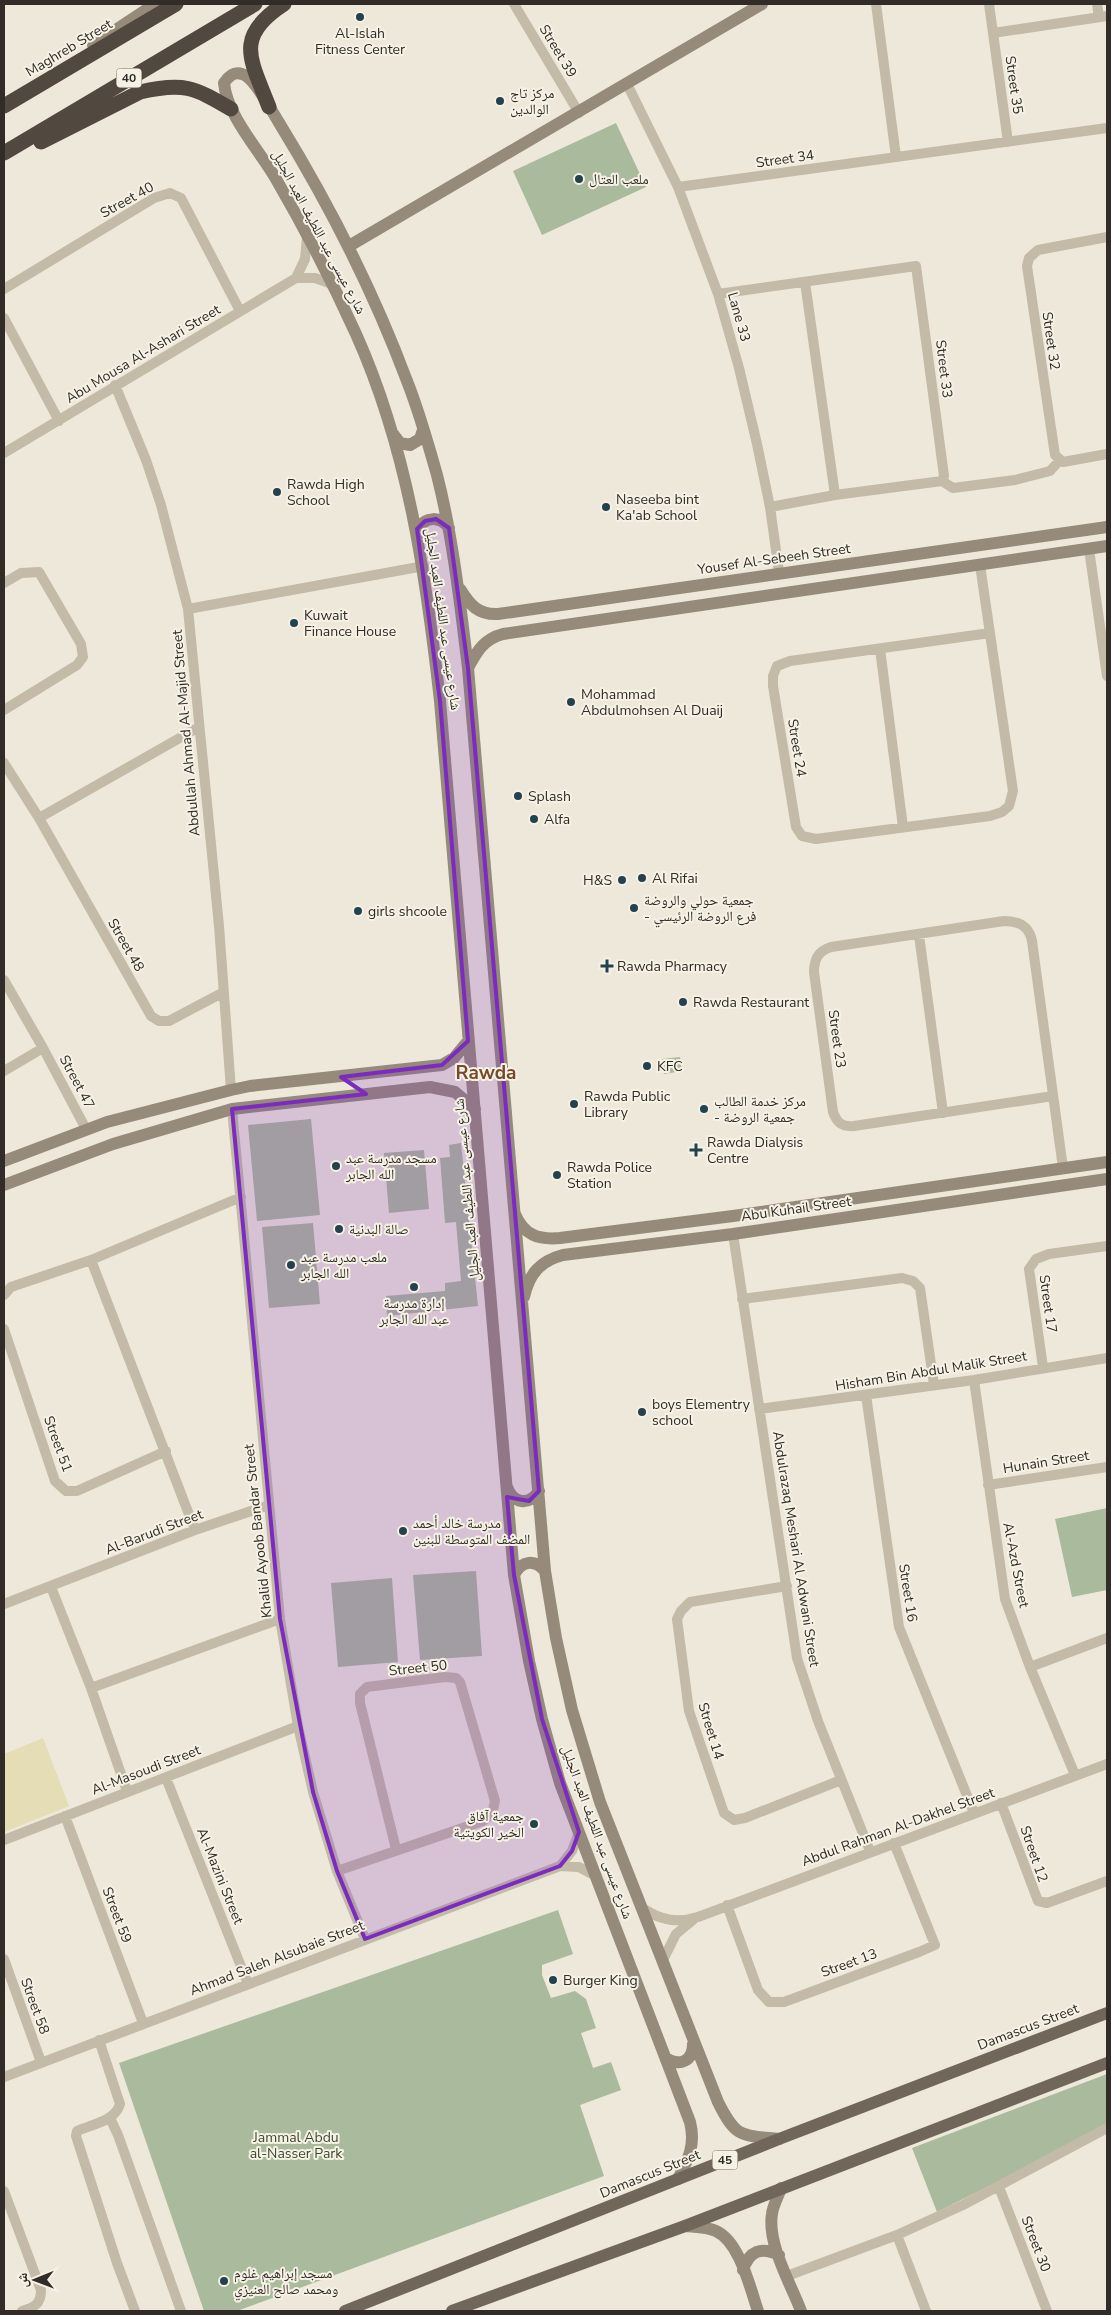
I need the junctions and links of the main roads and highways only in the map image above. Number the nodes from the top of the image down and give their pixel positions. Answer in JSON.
{"nodes":[{"id":1,"x":155,"y":4,"type":"edge"},
{"id":2,"x":176,"y":4,"type":"edge"},
{"id":3,"x":255,"y":4,"type":"edge"},
{"id":4,"x":284,"y":4,"type":"edge"},
{"id":5,"x":762,"y":4,"type":"edge"},
{"id":6,"x":4,"y":105,"type":"edge"},
{"id":7,"x":269,"y":107,"type":"junction"},
{"id":8,"x":231,"y":109,"type":"junction"},
{"id":9,"x":4,"y":153,"type":"edge"},
{"id":10,"x":4,"y":160,"type":"edge"},
{"id":11,"x":349,"y":246,"type":"junction"},
{"id":12,"x":423,"y":430,"type":"junction"},
{"id":13,"x":393,"y":434,"type":"junction"},
{"id":14,"x":1107,"y":527,"type":"edge"},
{"id":15,"x":449,"y":528,"type":"junction"},
{"id":16,"x":417,"y":529,"type":"junction"},
{"id":17,"x":1107,"y":546,"type":"edge"},
{"id":18,"x":458,"y":587,"type":"junction"},
{"id":19,"x":599,"y":600,"type":"junction"},
{"id":20,"x":571,"y":604,"type":"junction"},
{"id":21,"x":602,"y":619,"type":"junction"},
{"id":22,"x":576,"y":623,"type":"junction"},
{"id":23,"x":468,"y":668,"type":"junction"},
{"id":24,"x":468,"y":1041,"type":"junction"},
{"id":25,"x":341,"y":1077,"type":"junction"},
{"id":26,"x":345,"y":1096,"type":"junction"},
{"id":27,"x":475,"y":1109,"type":"junction"},
{"id":28,"x":18,"y":1155,"type":"junction"},
{"id":29,"x":4,"y":1161,"type":"edge"},
{"id":30,"x":1107,"y":1162,"type":"edge"},
{"id":31,"x":26,"y":1176,"type":"junction"},
{"id":32,"x":1107,"y":1179,"type":"edge"},
{"id":33,"x":960,"y":1184,"type":"junction"},
{"id":34,"x":4,"y":1185,"type":"edge"},
{"id":35,"x":936,"y":1187,"type":"junction"},
{"id":36,"x":962,"y":1200,"type":"junction"},
{"id":37,"x":939,"y":1204,"type":"junction"},
{"id":38,"x":513,"y":1207,"type":"junction"},
{"id":39,"x":569,"y":1237,"type":"junction"},
{"id":40,"x":571,"y":1254,"type":"junction"},
{"id":41,"x":523,"y":1309,"type":"junction"},
{"id":42,"x":507,"y":1487,"type":"junction"},
{"id":43,"x":539,"y":1490,"type":"junction"},
{"id":44,"x":545,"y":1571,"type":"junction"},
{"id":45,"x":514,"y":1574,"type":"junction"},
{"id":46,"x":1107,"y":2013,"type":"edge"},
{"id":47,"x":693,"y":2044,"type":"junction"},
{"id":48,"x":666,"y":2058,"type":"junction"},
{"id":49,"x":1107,"y":2063,"type":"edge"},
{"id":50,"x":779,"y":2139,"type":"junction"},
{"id":51,"x":678,"y":2179,"type":"junction"},
{"id":52,"x":781,"y":2188,"type":"junction"},
{"id":53,"x":686,"y":2226,"type":"junction"},
{"id":54,"x":779,"y":2255,"type":"junction"},
{"id":55,"x":743,"y":2270,"type":"junction"},
{"id":56,"x":345,"y":2311,"type":"edge"},
{"id":57,"x":452,"y":2311,"type":"edge"},
{"id":58,"x":758,"y":2311,"type":"edge"},
{"id":59,"x":801,"y":2311,"type":"edge"}],
"edges":[{"from":1,"to":6,"type":"main road"},
{"from":2,"to":6,"type":"highway","name":"Maghreb Street"},
{"from":3,"to":9,"type":"highway","number":"40"},
{"from":4,"to":7,"type":"highway"},
{"from":5,"to":11,"type":"main road"},
{"from":7,"to":8,"type":"main road","name":"شارع عيسى عبد اللطيف العبد الجليل"},
{"from":7,"to":11,"type":"main road","name":"شارع عيسى عبد اللطيف العبد الجليل"},
{"from":8,"to":10,"type":"highway"},
{"from":8,"to":13,"type":"main road","name":"شارع عيسى عبد اللطيف العبد الجليل"},
{"from":11,"to":12,"type":"main road","name":"شارع عيسى عبد اللطيف العبد الجليل"},
{"from":12,"to":13,"type":"main road"},
{"from":12,"to":15,"type":"main road","name":"شارع عيسى عبد اللطيف العبد الجليل"},
{"from":13,"to":16,"type":"main road","name":"شارع عيسى عبد اللطيف العبد الجليل"},
{"from":14,"to":19,"type":"main road","name":"Yousef Al-Sebeeh Street"},
{"from":15,"to":16,"type":"main road"},
{"from":15,"to":18,"type":"main road","name":"شارع عيسى عبد اللطيف العبد الجليل"},
{"from":16,"to":24,"type":"main road","name":"شارع عيسى عبد اللطيف العبد الجليل"},
{"from":17,"to":21,"type":"main road"},
{"from":18,"to":20,"type":"main road","name":"Yousef Al-Sebeeh Street"},
{"from":18,"to":23,"type":"main road","name":"شارع عيسى عبد اللطيف العبد الجليل"},
{"from":19,"to":20,"type":"main road","name":"Yousef Al-Sebeeh Street"},
{"from":19,"to":21,"type":"main road"},
{"from":20,"to":22,"type":"main road"},
{"from":21,"to":22,"type":"main road"},
{"from":22,"to":23,"type":"main road"},
{"from":23,"to":38,"type":"main road","name":"شارع عيسى عبد اللطيف العبد الجليل"},
{"from":24,"to":25,"type":"main road"},
{"from":24,"to":27,"type":"main road","name":"شارع عيسى عبد اللطيف العبد الجليل"},
{"from":25,"to":26,"type":"main road"},
{"from":25,"to":28,"type":"main road"},
{"from":26,"to":27,"type":"main road"},
{"from":26,"to":31,"type":"main road"},
{"from":27,"to":42,"type":"main road","name":"شارع عيسى عبد اللطيف العبد الجليل"},
{"from":28,"to":29,"type":"main road"},
{"from":28,"to":31,"type":"main road"},
{"from":30,"to":33,"type":"main road","name":"Abu Kuhail Street"},
{"from":31,"to":34,"type":"main road"},
{"from":32,"to":36,"type":"main road","name":"Abu Kuhail Street"},
{"from":33,"to":35,"type":"main road","name":"Abu Kuhail Street"},
{"from":33,"to":36,"type":"main road"},
{"from":35,"to":37,"type":"main road"},
{"from":35,"to":39,"type":"main road","name":"Abu Kuhail Street"},
{"from":36,"to":37,"type":"main road","name":"Abu Kuhail Street"},
{"from":37,"to":40,"type":"main road","name":"Abu Kuhail Street"},
{"from":38,"to":39,"type":"main road","name":"Abu Kuhail Street"},
{"from":38,"to":41,"type":"main road","name":"شارع عيسى عبد اللطيف العبد الجليل"},
{"from":39,"to":40,"type":"main road"},
{"from":40,"to":41,"type":"main road","name":"Abu Kuhail Street"},
{"from":41,"to":43,"type":"main road","name":"شارع عيسى عبد اللطيف العبد الجليل"},
{"from":42,"to":43,"type":"main road"},
{"from":42,"to":45,"type":"main road","name":"شارع عيسى عبد اللطيف العبد الجليل"},
{"from":43,"to":44,"type":"main road","name":"شارع عيسى عبد اللطيف العبد الجليل"},
{"from":44,"to":45,"type":"main road"},
{"from":44,"to":47,"type":"main road","name":"شارع عيسى عبد اللطيف العبد الجليل"},
{"from":45,"to":48,"type":"main road","name":"شارع عيسى عبد اللطيف العبد الجليل"},
{"from":46,"to":50,"type":"main road","name":"Damascus Street","number":"45"},
{"from":47,"to":48,"type":"main road"},
{"from":47,"to":50,"type":"main road","name":"شارع عيسى عبد اللطيف العبد الجليل"},
{"from":48,"to":51,"type":"main road","name":"شارع عيسى عبد اللطيف العبد الجليل"},
{"from":49,"to":52,"type":"main road"},
{"from":50,"to":51,"type":"main road","name":"Damascus Street","number":"45"},
{"from":51,"to":56,"type":"main road","name":"Damascus Street","number":"45"},
{"from":52,"to":53,"type":"main road"},
{"from":52,"to":54,"type":"main road"},
{"from":53,"to":55,"type":"main road"},
{"from":53,"to":57,"type":"main road"},
{"from":54,"to":55,"type":"main road"},
{"from":54,"to":59,"type":"main road"},
{"from":55,"to":58,"type":"main road"}]}
